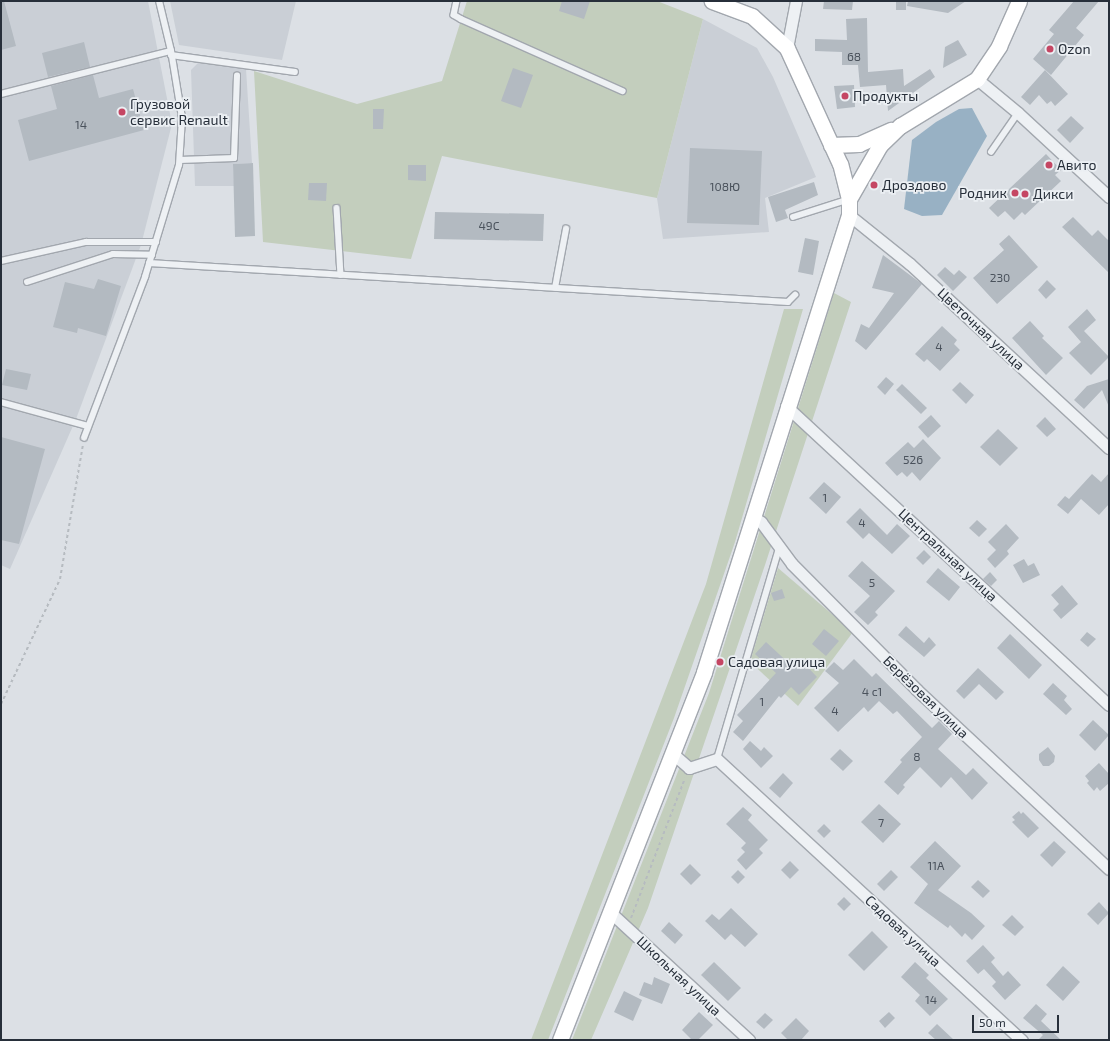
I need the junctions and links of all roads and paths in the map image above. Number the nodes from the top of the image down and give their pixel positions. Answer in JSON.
{"nodes":[{"id":1,"x":159,"y":1,"type":"edge"},
{"id":2,"x":457,"y":1,"type":"edge"},
{"id":3,"x":712,"y":1,"type":"edge"},
{"id":4,"x":796,"y":1,"type":"edge"},
{"id":5,"x":1019,"y":1,"type":"edge"},
{"id":6,"x":788,"y":48,"type":"junction"},
{"id":7,"x":171,"y":53,"type":"junction"},
{"id":8,"x":295,"y":72,"type":"dead end"},
{"id":9,"x":237,"y":76,"type":"dead end"},
{"id":10,"x":977,"y":78,"type":"junction"},
{"id":11,"x":623,"y":91,"type":"dead end"},
{"id":12,"x":1,"y":94,"type":"edge"},
{"id":13,"x":1018,"y":113,"type":"junction"},
{"id":14,"x":900,"y":126,"type":"junction"},
{"id":15,"x":831,"y":145,"type":"junction"},
{"id":16,"x":991,"y":152,"type":"dead end"},
{"id":17,"x":180,"y":160,"type":"junction"},
{"id":18,"x":1109,"y":197,"type":"edge"},
{"id":19,"x":849,"y":199,"type":"junction"},
{"id":20,"x":337,"y":208,"type":"dead end"},
{"id":21,"x":849,"y":215,"type":"junction"},
{"id":22,"x":793,"y":217,"type":"dead end"},
{"id":23,"x":566,"y":229,"type":"dead end"},
{"id":24,"x":156,"y":242,"type":"junction"},
{"id":25,"x":152,"y":255,"type":"junction"},
{"id":26,"x":1,"y":262,"type":"edge"},
{"id":27,"x":149,"y":263,"type":"junction"},
{"id":28,"x":341,"y":274,"type":"junction"},
{"id":29,"x":27,"y":282,"type":"dead end"},
{"id":30,"x":556,"y":288,"type":"junction"},
{"id":31,"x":795,"y":295,"type":"dead end"},
{"id":32,"x":1,"y":402,"type":"edge"},
{"id":33,"x":786,"y":406,"type":"junction"},
{"id":34,"x":88,"y":426,"type":"junction"},
{"id":35,"x":84,"y":438,"type":"joint"},
{"id":36,"x":1109,"y":448,"type":"edge"},
{"id":37,"x":752,"y":516,"type":"junction"},
{"id":38,"x":779,"y":547,"type":"junction"},
{"id":39,"x":1,"y":704,"type":"edge"},
{"id":40,"x":1109,"y":705,"type":"edge"},
{"id":41,"x":672,"y":753,"type":"junction"},
{"id":42,"x":717,"y":759,"type":"junction"},
{"id":43,"x":689,"y":768,"type":"junction"},
{"id":44,"x":1109,"y":869,"type":"edge"},
{"id":45,"x":610,"y":912,"type":"junction"},
{"id":46,"x":627,"y":928,"type":"junction"},
{"id":47,"x":560,"y":1040,"type":"edge"},
{"id":48,"x":749,"y":1040,"type":"edge"},
{"id":49,"x":1022,"y":1040,"type":"edge"}],
"edges":[{"from":1,"to":7,"type":"lane"},
{"from":2,"to":11,"type":"lane"},
{"from":3,"to":6,"type":"street"},
{"from":4,"to":6,"type":"street"},
{"from":5,"to":10,"type":"street"},
{"from":6,"to":15,"type":"street"},
{"from":7,"to":8,"type":"lane"},
{"from":7,"to":12,"type":"lane"},
{"from":7,"to":17,"type":"lane"},
{"from":9,"to":17,"type":"lane"},
{"from":10,"to":13,"type":"street"},
{"from":10,"to":14,"type":"street"},
{"from":13,"to":16,"type":"lane"},
{"from":13,"to":18,"type":"street"},
{"from":14,"to":15,"type":"street"},
{"from":14,"to":19,"type":"street"},
{"from":15,"to":19,"type":"street"},
{"from":17,"to":24,"type":"lane"},
{"from":19,"to":21,"type":"street"},
{"from":19,"to":22,"type":"lane"},
{"from":20,"to":28,"type":"lane"},
{"from":21,"to":33,"type":"street"},
{"from":21,"to":36,"type":"street","name":"Цветочная улица"},
{"from":23,"to":30,"type":"lane"},
{"from":24,"to":25,"type":"lane"},
{"from":24,"to":26,"type":"lane"},
{"from":25,"to":27,"type":"lane"},
{"from":25,"to":29,"type":"lane"},
{"from":27,"to":28,"type":"lane"},
{"from":27,"to":34,"type":"lane"},
{"from":28,"to":30,"type":"lane"},
{"from":30,"to":31,"type":"lane"},
{"from":32,"to":34,"type":"lane"},
{"from":33,"to":37,"type":"street"},
{"from":33,"to":40,"type":"street","name":"Центральная улица"},
{"from":34,"to":35,"type":"lane"},
{"from":35,"to":39,"type":"path"},
{"from":37,"to":38,"type":"street","name":"Берёзовая улица"},
{"from":37,"to":41,"type":"street"},
{"from":38,"to":42,"type":"lane"},
{"from":38,"to":44,"type":"street","name":"Берёзовая улица"},
{"from":41,"to":43,"type":"street"},
{"from":41,"to":45,"type":"street"},
{"from":42,"to":43,"type":"street"},
{"from":42,"to":49,"type":"street","name":"Садовая улица"},
{"from":43,"to":46,"type":"path"},
{"from":45,"to":46,"type":"street","name":"Школьная улица"},
{"from":45,"to":47,"type":"street"},
{"from":46,"to":48,"type":"street","name":"Школьная улица"}]}
